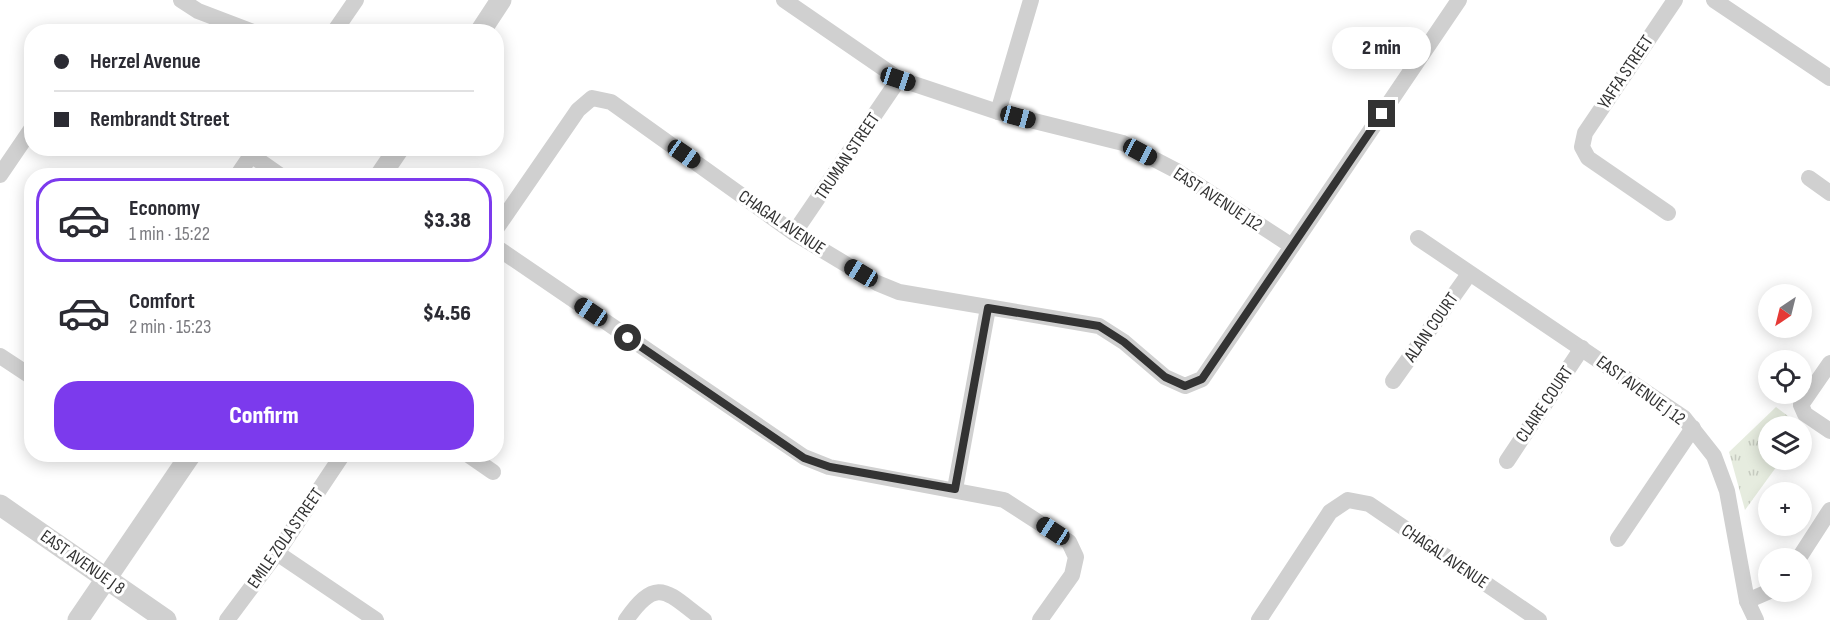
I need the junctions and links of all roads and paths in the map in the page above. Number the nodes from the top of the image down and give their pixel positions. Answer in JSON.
{"nodes":[{"id":1,"x":181,"y":0,"type":"edge"},
{"id":2,"x":356,"y":0,"type":"edge"},
{"id":3,"x":501,"y":0,"type":"edge"},
{"id":4,"x":784,"y":0,"type":"edge"},
{"id":5,"x":1031,"y":0,"type":"edge"},
{"id":6,"x":1459,"y":0,"type":"edge"},
{"id":7,"x":1675,"y":0,"type":"edge"},
{"id":8,"x":1714,"y":0,"type":"edge"},
{"id":9,"x":232,"y":24,"type":"edge"},
{"id":10,"x":340,"y":24,"type":"edge"},
{"id":11,"x":485,"y":24,"type":"edge"},
{"id":12,"x":1830,"y":78,"type":"edge"},
{"id":13,"x":898,"y":79,"type":"junction"},
{"id":14,"x":998,"y":112,"type":"junction"},
{"id":15,"x":24,"y":140,"type":"edge"},
{"id":16,"x":258,"y":156,"type":"edge"},
{"id":17,"x":272,"y":168,"type":"edge"},
{"id":18,"x":0,"y":175,"type":"edge"},
{"id":19,"x":1809,"y":178,"type":"dead end"},
{"id":20,"x":1830,"y":193,"type":"edge"},
{"id":21,"x":1668,"y":213,"type":"dead end"},
{"id":22,"x":504,"y":217,"type":"edge"},
{"id":23,"x":794,"y":233,"type":"junction"},
{"id":24,"x":1418,"y":238,"type":"dead end"},
{"id":25,"x":1292,"y":246,"type":"junction"},
{"id":26,"x":504,"y":252,"type":"edge"},
{"id":27,"x":1469,"y":274,"type":"junction"},
{"id":28,"x":988,"y":308,"type":"junction"},
{"id":29,"x":1582,"y":348,"type":"junction"},
{"id":30,"x":0,"y":356,"type":"edge"},
{"id":31,"x":1830,"y":363,"type":"edge"},
{"id":32,"x":24,"y":372,"type":"edge"},
{"id":33,"x":1393,"y":381,"type":"dead end"},
{"id":34,"x":1693,"y":428,"type":"junction"},
{"id":35,"x":1830,"y":431,"type":"edge"},
{"id":36,"x":1507,"y":461,"type":"dead end"},
{"id":37,"x":186,"y":462,"type":"edge"},
{"id":38,"x":338,"y":462,"type":"edge"},
{"id":39,"x":479,"y":462,"type":"edge"},
{"id":40,"x":493,"y":472,"type":"dead end"},
{"id":41,"x":955,"y":489,"type":"junction"},
{"id":42,"x":0,"y":505,"type":"edge"},
{"id":43,"x":1830,"y":510,"type":"edge"},
{"id":44,"x":1618,"y":539,"type":"dead end"},
{"id":45,"x":1805,"y":548,"type":"edge"},
{"id":46,"x":277,"y":553,"type":"junction"},
{"id":47,"x":106,"y":579,"type":"junction"},
{"id":48,"x":1758,"y":596,"type":"edge"},
{"id":49,"x":1747,"y":601,"type":"junction"},
{"id":50,"x":78,"y":620,"type":"edge"},
{"id":51,"x":166,"y":620,"type":"edge"},
{"id":52,"x":227,"y":620,"type":"edge"},
{"id":53,"x":376,"y":620,"type":"edge"},
{"id":54,"x":626,"y":620,"type":"edge"},
{"id":55,"x":704,"y":620,"type":"edge"},
{"id":56,"x":1040,"y":620,"type":"edge"},
{"id":57,"x":1259,"y":620,"type":"edge"},
{"id":58,"x":1539,"y":620,"type":"edge"},
{"id":59,"x":1756,"y":620,"type":"edge"}],
"edges":[{"from":1,"to":9,"type":"street"},
{"from":2,"to":10,"type":"street"},
{"from":3,"to":11,"type":"street"},
{"from":4,"to":13,"type":"street","name":"EAST AVENUE J12"},
{"from":5,"to":14,"type":"street"},
{"from":6,"to":25,"type":"street"},
{"from":7,"to":21,"type":"street","name":"YAFFA STREET"},
{"from":8,"to":12,"type":"street"},
{"from":13,"to":14,"type":"street","name":"EAST AVENUE J12"},
{"from":13,"to":23,"type":"street","name":"TRUMAN STREET"},
{"from":14,"to":25,"type":"street","name":"EAST AVENUE J12"},
{"from":15,"to":18,"type":"street"},
{"from":16,"to":17,"type":"street"},
{"from":19,"to":20,"type":"street"},
{"from":22,"to":23,"type":"street","name":"CHAGAL AVENUE"},
{"from":23,"to":28,"type":"street","name":"CHAGAL AVENUE"},
{"from":24,"to":27,"type":"street","name":"EAST AVENUE J 12"},
{"from":25,"to":28,"type":"street","name":"CHAGAL AVENUE"},
{"from":26,"to":41,"type":"street"},
{"from":27,"to":29,"type":"street","name":"EAST AVENUE J 12"},
{"from":27,"to":33,"type":"street","name":"ALAIN COURT"},
{"from":28,"to":41,"type":"street"},
{"from":29,"to":34,"type":"street","name":"EAST AVENUE J 12"},
{"from":29,"to":36,"type":"street","name":"CLAIRE COURT"},
{"from":30,"to":32,"type":"street"},
{"from":31,"to":35,"type":"street"},
{"from":34,"to":44,"type":"street"},
{"from":34,"to":49,"type":"street","name":"EAST AVENUE J 12"},
{"from":37,"to":47,"type":"street"},
{"from":38,"to":46,"type":"street","name":"EMILE ZOLA STREET"},
{"from":39,"to":40,"type":"street"},
{"from":41,"to":56,"type":"street"},
{"from":42,"to":47,"type":"street","name":"EAST AVENUE J 8"},
{"from":43,"to":45,"type":"street"},
{"from":46,"to":52,"type":"street","name":"EMILE ZOLA STREET"},
{"from":46,"to":53,"type":"street"},
{"from":47,"to":50,"type":"street"},
{"from":47,"to":51,"type":"street","name":"EAST AVENUE J 8"},
{"from":48,"to":49,"type":"street"},
{"from":49,"to":59,"type":"street","name":"EAST AVENUE J 12"},
{"from":54,"to":55,"type":"street"},
{"from":57,"to":58,"type":"street","name":"CHAGAL AVENUE"}]}
